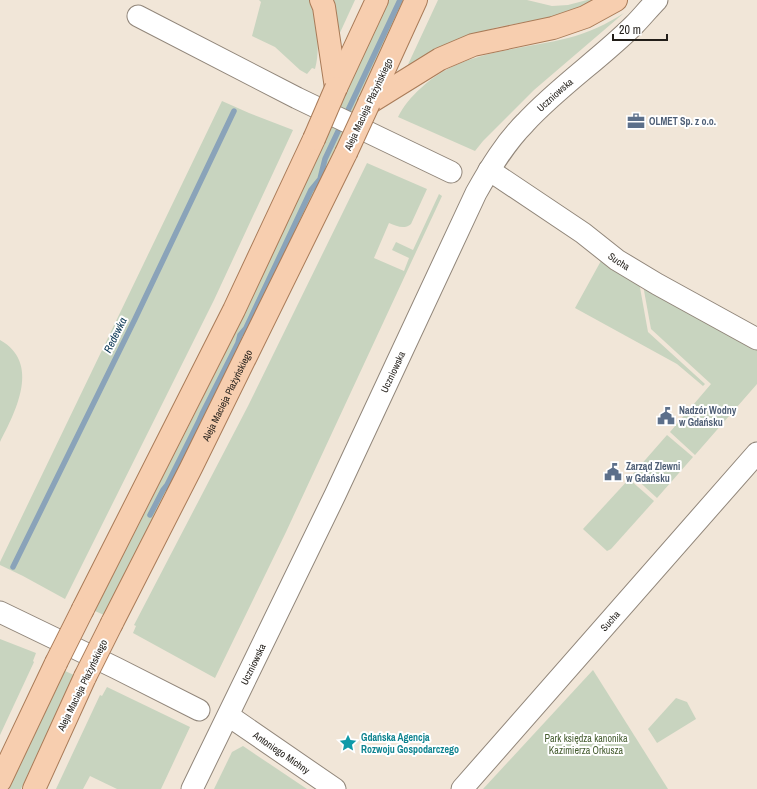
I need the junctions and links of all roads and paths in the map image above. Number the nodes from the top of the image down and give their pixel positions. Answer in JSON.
{"nodes":[{"id":1,"x":321,"y":0,"type":"edge"},
{"id":2,"x":377,"y":0,"type":"edge"},
{"id":3,"x":416,"y":0,"type":"edge"},
{"id":4,"x":616,"y":0,"type":"edge"},
{"id":5,"x":657,"y":0,"type":"edge"},
{"id":6,"x":138,"y":16,"type":"dead end"},
{"id":7,"x":336,"y":88,"type":"junction"},
{"id":8,"x":368,"y":103,"type":"junction"},
{"id":9,"x":489,"y":170,"type":"junction"},
{"id":10,"x":451,"y":172,"type":"dead end"},
{"id":11,"x":757,"y":339,"type":"edge"},
{"id":12,"x":757,"y":453,"type":"edge"},
{"id":13,"x":0,"y":612,"type":"edge"},
{"id":14,"x":199,"y":710,"type":"dead end"},
{"id":15,"x":228,"y":716,"type":"junction"},
{"id":16,"x":0,"y":781,"type":"edge"},
{"id":17,"x":34,"y":789,"type":"edge"},
{"id":18,"x":192,"y":789,"type":"edge"},
{"id":19,"x":336,"y":789,"type":"edge"},
{"id":20,"x":462,"y":789,"type":"edge"}],
"edges":[{"from":1,"to":7,"type":"main road"},
{"from":2,"to":7,"type":"main road"},
{"from":3,"to":8,"type":"main road","name":"Aleja Macieja Płażyńskiego"},
{"from":4,"to":8,"type":"main road"},
{"from":5,"to":9,"type":"street","name":"Uczniowska"},
{"from":6,"to":10,"type":"street"},
{"from":7,"to":16,"type":"main road","bridge":true},
{"from":8,"to":17,"type":"main road","name":"Aleja Macieja Płażyńskiego","bridge":true},
{"from":9,"to":11,"type":"street","name":"Sucha"},
{"from":9,"to":15,"type":"street","name":"Uczniowska"},
{"from":12,"to":20,"type":"street","name":"Sucha"},
{"from":13,"to":14,"type":"street"},
{"from":15,"to":18,"type":"street","name":"Uczniowska"},
{"from":15,"to":19,"type":"street","name":"Antoniego Michny"}]}
